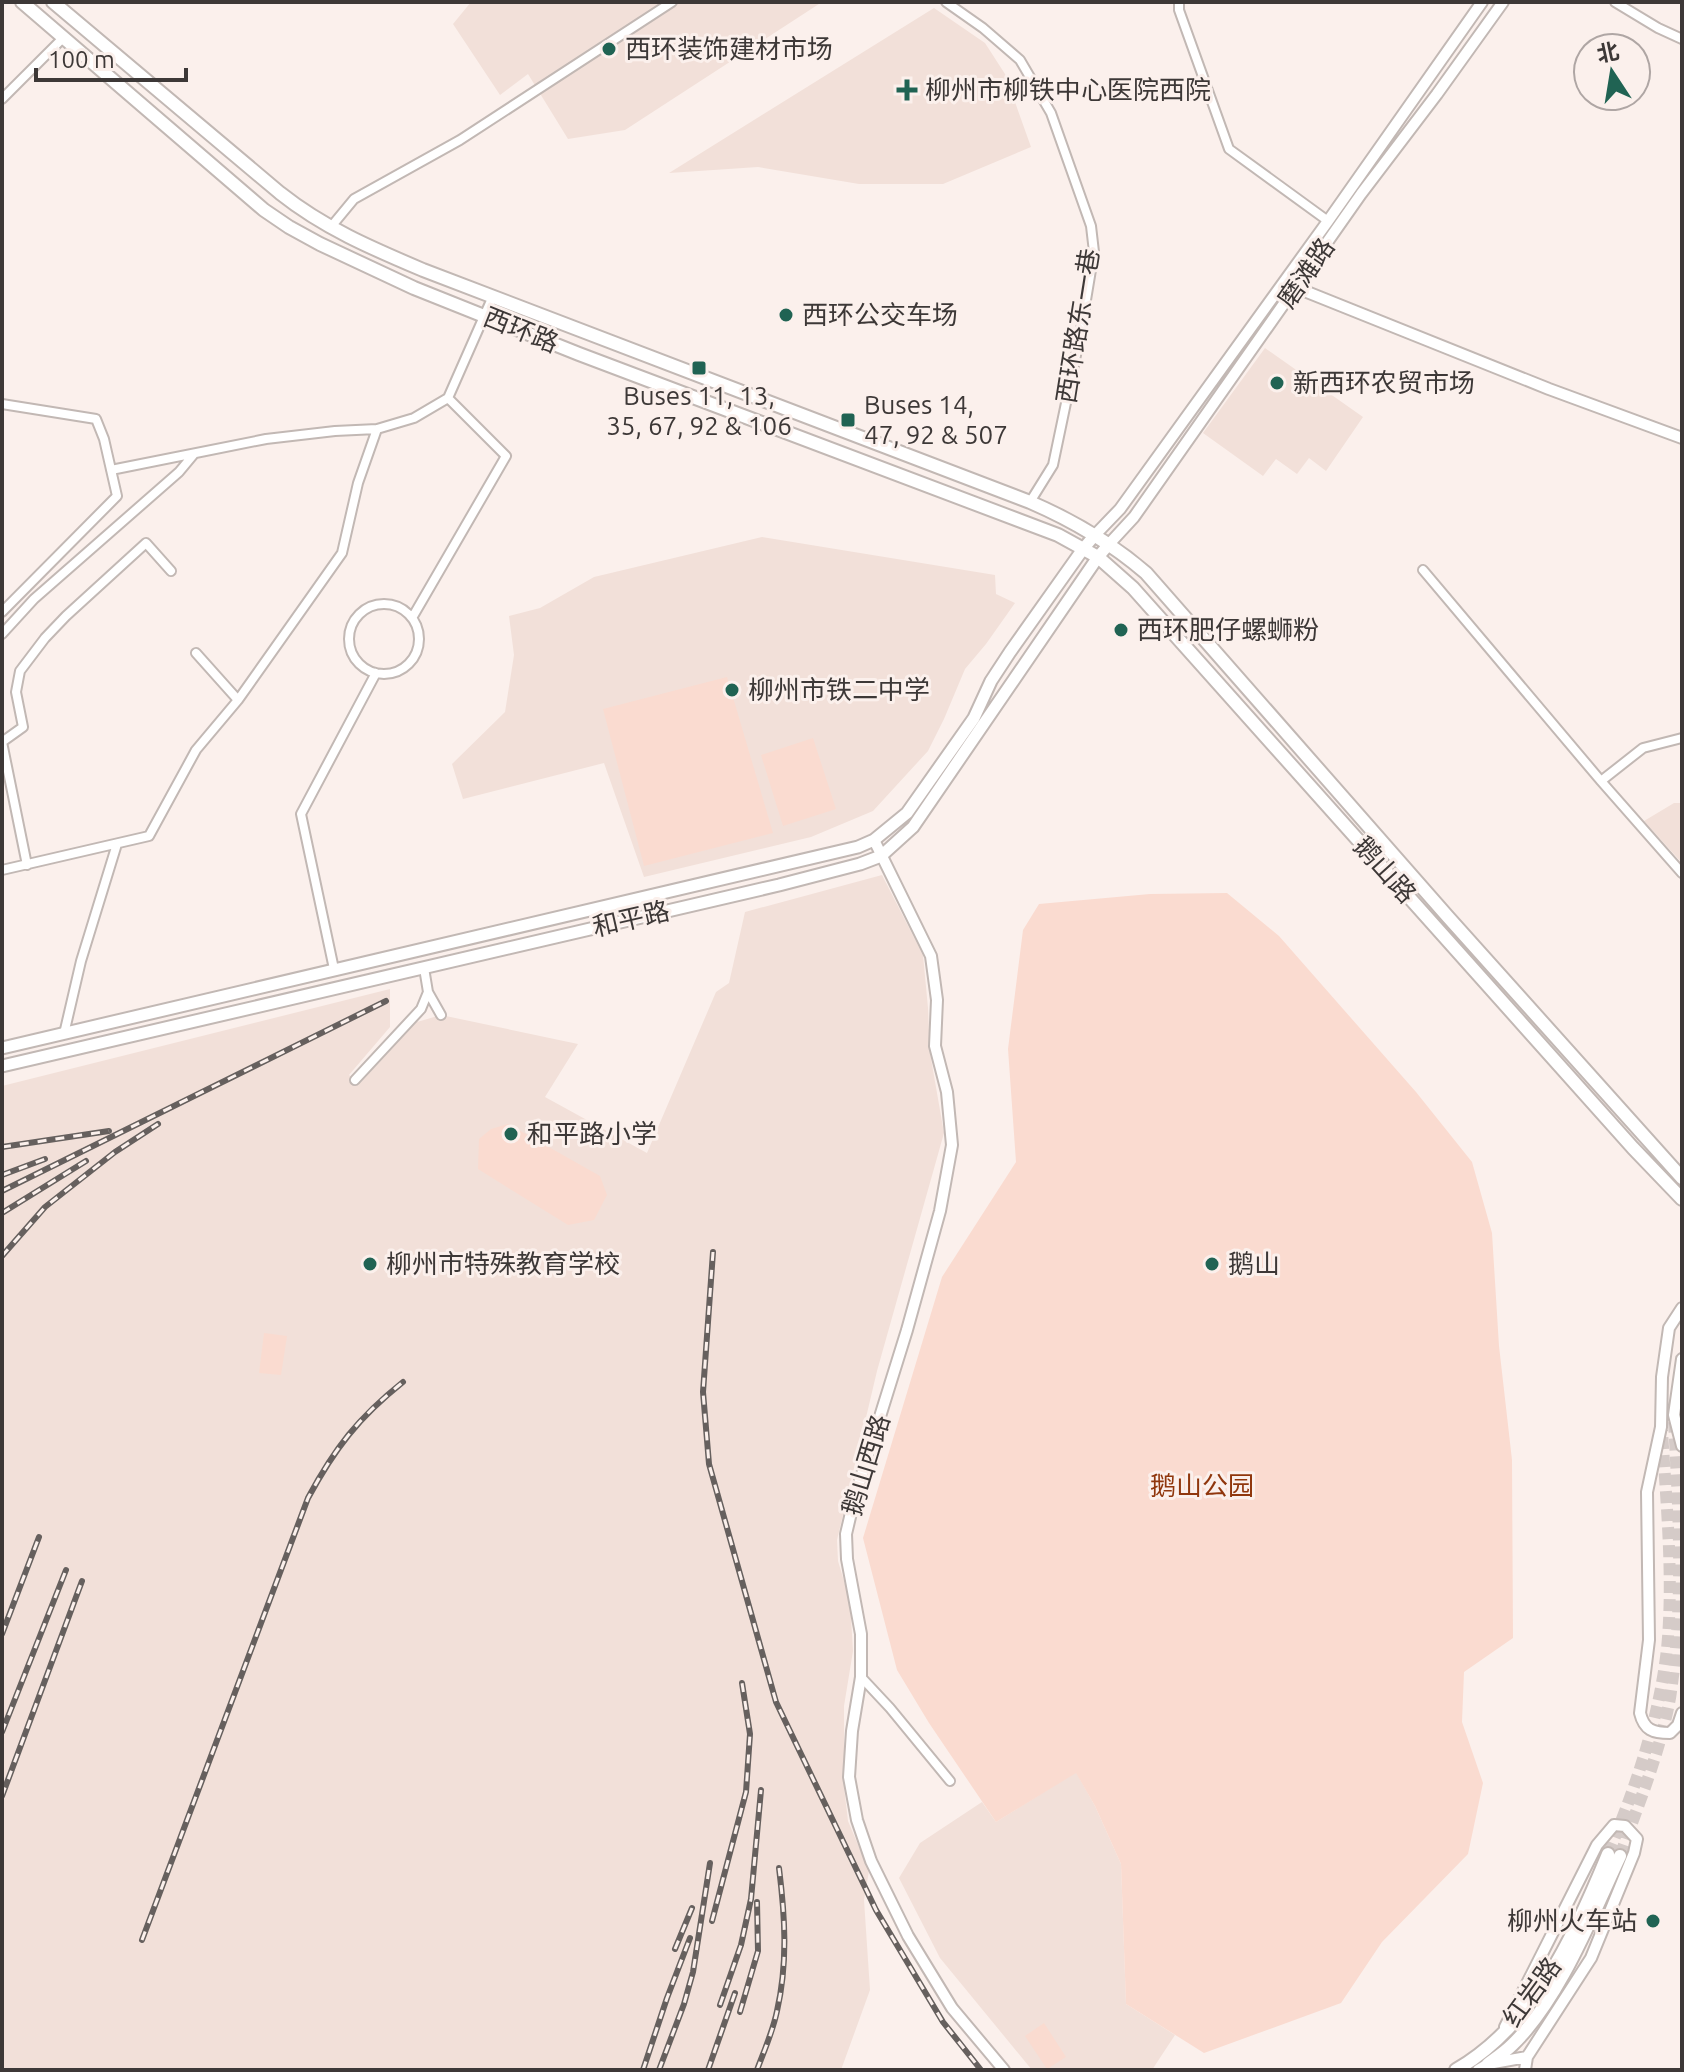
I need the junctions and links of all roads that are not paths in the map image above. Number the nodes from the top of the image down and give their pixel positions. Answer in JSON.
{"nodes":[{"id":1,"x":22,"y":2,"type":"edge"},
{"id":2,"x":53,"y":2,"type":"edge"},
{"id":3,"x":672,"y":2,"type":"edge"},
{"id":4,"x":946,"y":2,"type":"edge"},
{"id":5,"x":1179,"y":2,"type":"edge"},
{"id":6,"x":1482,"y":2,"type":"edge"},
{"id":7,"x":1503,"y":2,"type":"edge"},
{"id":8,"x":1615,"y":2,"type":"edge"},
{"id":9,"x":63,"y":38,"type":"junction"},
{"id":10,"x":1682,"y":39,"type":"edge"},
{"id":11,"x":2,"y":99,"type":"edge"},
{"id":12,"x":1328,"y":221,"type":"junction"},
{"id":13,"x":330,"y":228,"type":"junction"},
{"id":14,"x":1282,"y":283,"type":"junction"},
{"id":15,"x":1295,"y":287,"type":"junction"},
{"id":16,"x":493,"y":296,"type":"junction"},
{"id":17,"x":485,"y":315,"type":"junction"},
{"id":18,"x":448,"y":398,"type":"junction"},
{"id":19,"x":2,"y":404,"type":"edge"},
{"id":20,"x":377,"y":429,"type":"junction"},
{"id":21,"x":1682,"y":438,"type":"edge"},
{"id":22,"x":194,"y":454,"type":"junction"},
{"id":23,"x":111,"y":470,"type":"junction"},
{"id":24,"x":1030,"y":502,"type":"junction"},
{"id":25,"x":1095,"y":535,"type":"junction"},
{"id":26,"x":1110,"y":543,"type":"junction"},
{"id":27,"x":1083,"y":549,"type":"junction"},
{"id":28,"x":1098,"y":557,"type":"junction"},
{"id":29,"x":1423,"y":570,"type":"dead end"},
{"id":30,"x":171,"y":571,"type":"dead end"},
{"id":31,"x":2,"y":612,"type":"edge"},
{"id":32,"x":412,"y":618,"type":"junction"},
{"id":33,"x":2,"y":634,"type":"edge"},
{"id":34,"x":196,"y":653,"type":"dead end"},
{"id":35,"x":376,"y":673,"type":"junction"},
{"id":36,"x":238,"y":700,"type":"junction"},
{"id":37,"x":1682,"y":738,"type":"edge"},
{"id":38,"x":2,"y":742,"type":"edge"},
{"id":39,"x":1601,"y":781,"type":"junction"},
{"id":40,"x":874,"y":840,"type":"junction"},
{"id":41,"x":117,"y":844,"type":"junction"},
{"id":42,"x":882,"y":855,"type":"junction"},
{"id":43,"x":27,"y":865,"type":"junction"},
{"id":44,"x":2,"y":870,"type":"edge"},
{"id":45,"x":1682,"y":873,"type":"edge"},
{"id":46,"x":424,"y":968,"type":"junction"},
{"id":47,"x":334,"y":969,"type":"junction"},
{"id":48,"x":428,"y":992,"type":"junction"},
{"id":49,"x":441,"y":1015,"type":"dead end"},
{"id":50,"x":64,"y":1034,"type":"junction"},
{"id":51,"x":2,"y":1048,"type":"edge"},
{"id":52,"x":2,"y":1066,"type":"edge"},
{"id":53,"x":355,"y":1080,"type":"dead end"},
{"id":54,"x":1682,"y":1178,"type":"edge"},
{"id":55,"x":1682,"y":1199,"type":"edge"},
{"id":56,"x":1682,"y":1308,"type":"edge"},
{"id":57,"x":1682,"y":1359,"type":"edge"},
{"id":58,"x":1682,"y":1446,"type":"edge"},
{"id":59,"x":861,"y":1677,"type":"junction"},
{"id":60,"x":1682,"y":1713,"type":"edge"},
{"id":61,"x":950,"y":1781,"type":"dead end"},
{"id":62,"x":1499,"y":2037,"type":"junction"},
{"id":63,"x":1513,"y":2044,"type":"junction"},
{"id":64,"x":1527,"y":2057,"type":"junction"},
{"id":65,"x":1483,"y":2067,"type":"edge"},
{"id":66,"x":1004,"y":2070,"type":"edge"},
{"id":67,"x":1456,"y":2070,"type":"edge"},
{"id":68,"x":1512,"y":2070,"type":"edge"},
{"id":69,"x":1525,"y":2070,"type":"edge"}],
"edges":[{"from":1,"to":9,"type":"main road","name":"西环路"},
{"from":2,"to":13,"type":"main road","name":"西环路"},
{"from":3,"to":13,"type":"street"},
{"from":4,"to":24,"type":"street","name":"西环路东一巷"},
{"from":5,"to":12,"type":"street"},
{"from":6,"to":12,"type":"street","name":"磨滩路"},
{"from":7,"to":15,"type":"street","name":"磨滩路"},
{"from":8,"to":10,"type":"street"},
{"from":9,"to":11,"type":"street"},
{"from":9,"to":17,"type":"main road","name":"西环路"},
{"from":12,"to":14,"type":"street","name":"磨滩路"},
{"from":13,"to":16,"type":"main road","name":"西环路"},
{"from":14,"to":15,"type":"street"},
{"from":14,"to":25,"type":"street","name":"磨滩路"},
{"from":15,"to":21,"type":"street"},
{"from":15,"to":26,"type":"street","name":"磨滩路"},
{"from":16,"to":17,"type":"street"},
{"from":16,"to":24,"type":"main road","name":"西环路"},
{"from":17,"to":18,"type":"street"},
{"from":17,"to":27,"type":"main road","name":"西环路"},
{"from":18,"to":20,"type":"street"},
{"from":18,"to":32,"type":"street"},
{"from":19,"to":23,"type":"street"},
{"from":20,"to":22,"type":"street"},
{"from":20,"to":36,"type":"street"},
{"from":22,"to":23,"type":"street"},
{"from":22,"to":33,"type":"street"},
{"from":23,"to":31,"type":"street"},
{"from":24,"to":25,"type":"main road","name":"西环路"},
{"from":25,"to":26,"type":"main road","name":"西环路"},
{"from":25,"to":27,"type":"main road","name":"和平路"},
{"from":26,"to":28,"type":"main road","name":"和平路"},
{"from":26,"to":54,"type":"main road","name":"鹅山路"},
{"from":27,"to":28,"type":"main road","name":"鹅山路"},
{"from":27,"to":40,"type":"main road","name":"和平路"},
{"from":28,"to":42,"type":"main road","name":"和平路"},
{"from":28,"to":55,"type":"main road","name":"鹅山路"},
{"from":29,"to":39,"type":"street"},
{"from":30,"to":38,"type":"street"},
{"from":32,"to":35,"type":"street"},
{"from":32,"to":35,"type":"street"},
{"from":34,"to":36,"type":"street"},
{"from":35,"to":47,"type":"street"},
{"from":36,"to":41,"type":"street"},
{"from":37,"to":39,"type":"street"},
{"from":38,"to":43,"type":"street"},
{"from":39,"to":45,"type":"street"},
{"from":40,"to":42,"type":"street","name":"鹅山西路"},
{"from":40,"to":47,"type":"main road","name":"和平路"},
{"from":41,"to":43,"type":"street"},
{"from":41,"to":50,"type":"street"},
{"from":42,"to":46,"type":"main road","name":"和平路"},
{"from":42,"to":59,"type":"street","name":"鹅山西路"},
{"from":43,"to":44,"type":"street"},
{"from":46,"to":48,"type":"street"},
{"from":46,"to":52,"type":"main road","name":"和平路"},
{"from":47,"to":50,"type":"main road","name":"和平路"},
{"from":48,"to":49,"type":"street"},
{"from":48,"to":53,"type":"street"},
{"from":50,"to":51,"type":"main road","name":"和平路"},
{"from":56,"to":60,"type":"street"},
{"from":57,"to":58,"type":"street"},
{"from":59,"to":61,"type":"street"},
{"from":59,"to":66,"type":"street","name":"鹅山西路"},
{"from":62,"to":63,"type":"main road","name":"红岩路"},
{"from":62,"to":64,"type":"street"},
{"from":62,"to":67,"type":"main road","name":"红岩路"},
{"from":63,"to":65,"type":"main road","name":"红岩路"},
{"from":63,"to":68,"type":"street"},
{"from":64,"to":65,"type":"street"},
{"from":64,"to":69,"type":"street"}]}
